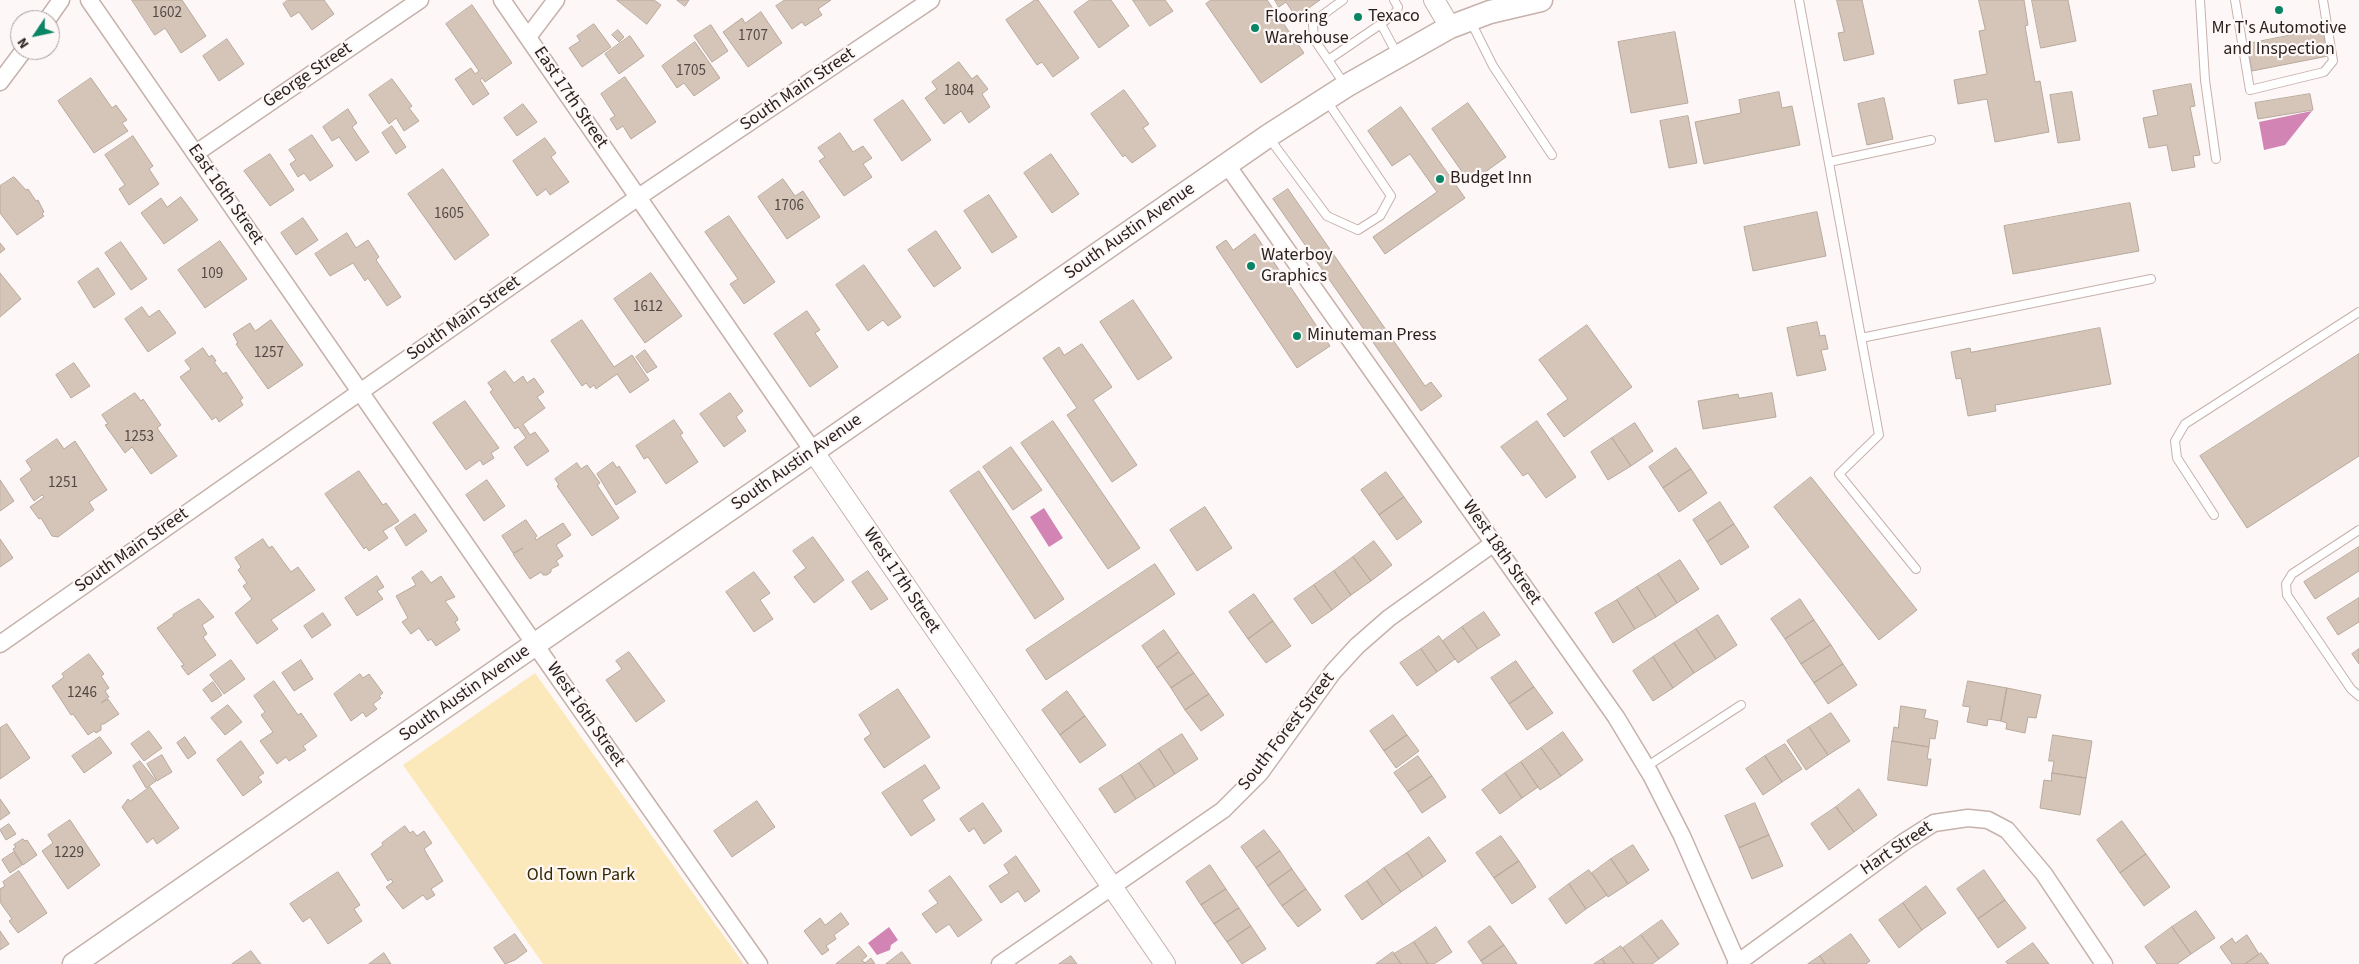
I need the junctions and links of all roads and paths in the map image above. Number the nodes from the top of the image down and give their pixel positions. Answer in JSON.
{"nodes":[{"id":1,"x":89,"y":0,"type":"edge"},
{"id":2,"x":420,"y":0,"type":"edge"},
{"id":3,"x":502,"y":0,"type":"edge"},
{"id":4,"x":556,"y":0,"type":"edge"},
{"id":5,"x":931,"y":0,"type":"edge"},
{"id":6,"x":1343,"y":0,"type":"edge"},
{"id":7,"x":1394,"y":0,"type":"edge"},
{"id":8,"x":1434,"y":0,"type":"edge"},
{"id":9,"x":1541,"y":0,"type":"edge"},
{"id":10,"x":1799,"y":0,"type":"edge"},
{"id":11,"x":2200,"y":0,"type":"edge"},
{"id":12,"x":2235,"y":0,"type":"edge"},
{"id":13,"x":2322,"y":0,"type":"edge"},
{"id":14,"x":1477,"y":15,"type":"edge"},
{"id":15,"x":1381,"y":24,"type":"junction"},
{"id":16,"x":528,"y":37,"type":"junction"},
{"id":17,"x":1398,"y":56,"type":"junction"},
{"id":18,"x":16,"y":60,"type":"edge"},
{"id":19,"x":1328,"y":60,"type":"junction"},
{"id":20,"x":0,"y":82,"type":"edge"},
{"id":21,"x":1346,"y":86,"type":"junction"},
{"id":22,"x":1326,"y":99,"type":"junction"},
{"id":23,"x":1268,"y":136,"type":"junction"},
{"id":24,"x":1931,"y":140,"type":"dead end"},
{"id":25,"x":196,"y":152,"type":"junction"},
{"id":26,"x":1552,"y":155,"type":"dead end"},
{"id":27,"x":2216,"y":159,"type":"dead end"},
{"id":28,"x":1829,"y":162,"type":"junction"},
{"id":29,"x":1227,"y":164,"type":"junction"},
{"id":30,"x":637,"y":198,"type":"junction"},
{"id":31,"x":2151,"y":279,"type":"dead end"},
{"id":32,"x":2359,"y":312,"type":"edge"},
{"id":33,"x":1861,"y":338,"type":"junction"},
{"id":34,"x":360,"y":392,"type":"junction"},
{"id":35,"x":813,"y":451,"type":"junction"},
{"id":36,"x":2214,"y":515,"type":"dead end"},
{"id":37,"x":2359,"y":530,"type":"edge"},
{"id":38,"x":1494,"y":543,"type":"junction"},
{"id":39,"x":1916,"y":569,"type":"dead end"},
{"id":40,"x":0,"y":644,"type":"edge"},
{"id":41,"x":536,"y":646,"type":"junction"},
{"id":42,"x":2359,"y":696,"type":"edge"},
{"id":43,"x":1741,"y":704,"type":"dead end"},
{"id":44,"x":1646,"y":766,"type":"junction"},
{"id":45,"x":1112,"y":887,"type":"junction"},
{"id":46,"x":74,"y":964,"type":"edge"},
{"id":47,"x":759,"y":964,"type":"edge"},
{"id":48,"x":1000,"y":964,"type":"edge"},
{"id":49,"x":1165,"y":964,"type":"edge"},
{"id":50,"x":1737,"y":964,"type":"edge"},
{"id":51,"x":2104,"y":964,"type":"edge"}],
"edges":[{"from":1,"to":25,"type":"street","name":"East 16th Street"},
{"from":2,"to":25,"type":"street","name":"George Street"},
{"from":3,"to":16,"type":"street","name":"East 17th Street"},
{"from":4,"to":16,"type":"street"},
{"from":5,"to":30,"type":"street","name":"South Main Street"},
{"from":6,"to":19,"type":"lane"},
{"from":7,"to":15,"type":"lane"},
{"from":8,"to":14,"type":"street"},
{"from":9,"to":14,"type":"main road","name":"South Austin Avenue"},
{"from":10,"to":28,"type":"lane"},
{"from":11,"to":27,"type":"lane"},
{"from":12,"to":13,"type":"lane"},
{"from":14,"to":17,"type":"main road","name":"South Austin Avenue"},
{"from":14,"to":26,"type":"lane"},
{"from":15,"to":17,"type":"lane"},
{"from":15,"to":19,"type":"lane"},
{"from":16,"to":30,"type":"street","name":"East 17th Street"},
{"from":17,"to":21,"type":"main road","name":"South Austin Avenue"},
{"from":18,"to":20,"type":"street"},
{"from":19,"to":21,"type":"lane"},
{"from":21,"to":22,"type":"main road","name":"South Austin Avenue"},
{"from":22,"to":23,"type":"main road","name":"South Austin Avenue"},
{"from":22,"to":23,"type":"lane"},
{"from":23,"to":29,"type":"main road","name":"South Austin Avenue"},
{"from":24,"to":28,"type":"lane"},
{"from":25,"to":34,"type":"street","name":"East 16th Street"},
{"from":28,"to":33,"type":"lane"},
{"from":29,"to":35,"type":"main road","name":"South Austin Avenue"},
{"from":29,"to":38,"type":"street","name":"West 18th Street"},
{"from":30,"to":34,"type":"street","name":"South Main Street"},
{"from":30,"to":35,"type":"street","name":"West 17th Street"},
{"from":31,"to":33,"type":"lane"},
{"from":32,"to":36,"type":"lane"},
{"from":33,"to":39,"type":"lane"},
{"from":34,"to":40,"type":"street","name":"South Main Street"},
{"from":34,"to":41,"type":"street","name":"West 16th Street"},
{"from":35,"to":41,"type":"main road","name":"South Austin Avenue"},
{"from":35,"to":45,"type":"street","name":"West 17th Street"},
{"from":37,"to":42,"type":"lane"},
{"from":38,"to":44,"type":"street","name":"West 18th Street"},
{"from":38,"to":45,"type":"street","name":"South Forest Street"},
{"from":41,"to":46,"type":"main road","name":"South Austin Avenue"},
{"from":41,"to":47,"type":"street","name":"West 16th Street"},
{"from":43,"to":44,"type":"lane"},
{"from":44,"to":50,"type":"street","name":"West 18th Street"},
{"from":45,"to":48,"type":"street","name":"South Forest Street"},
{"from":45,"to":49,"type":"street","name":"West 17th Street"},
{"from":50,"to":51,"type":"street","name":"Hart Street"}]}
